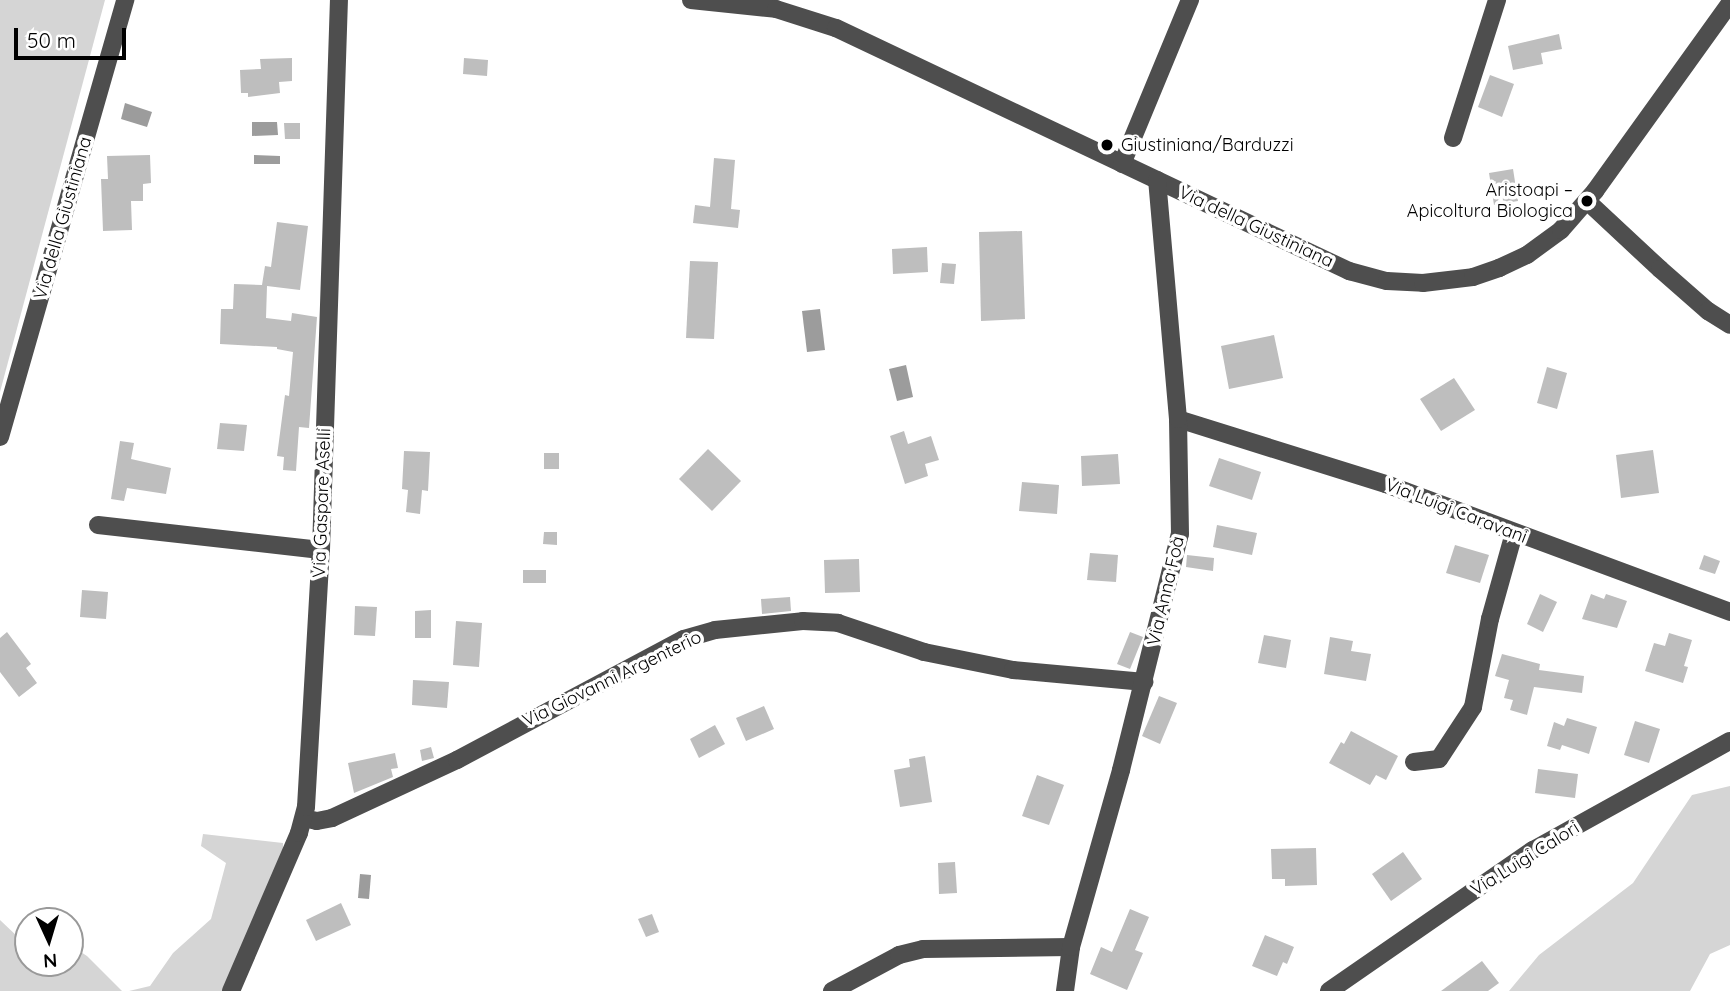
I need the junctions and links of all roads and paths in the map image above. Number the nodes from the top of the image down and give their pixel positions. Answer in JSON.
{"nodes":[{"id":1,"x":125,"y":0,"type":"edge"},
{"id":2,"x":339,"y":0,"type":"edge"},
{"id":3,"x":691,"y":0,"type":"edge"},
{"id":4,"x":1189,"y":0,"type":"edge"},
{"id":5,"x":1497,"y":0,"type":"edge"},
{"id":6,"x":1730,"y":3,"type":"edge"},
{"id":7,"x":1453,"y":138,"type":"dead end"},
{"id":8,"x":1122,"y":164,"type":"junction"},
{"id":9,"x":1157,"y":180,"type":"junction"},
{"id":10,"x":1587,"y":201,"type":"junction"},
{"id":11,"x":1730,"y":325,"type":"edge"},
{"id":12,"x":1178,"y":419,"type":"junction"},
{"id":13,"x":0,"y":437,"type":"edge"},
{"id":14,"x":99,"y":525,"type":"dead end"},
{"id":15,"x":1514,"y":533,"type":"junction"},
{"id":16,"x":321,"y":550,"type":"junction"},
{"id":17,"x":1730,"y":612,"type":"edge"},
{"id":18,"x":1144,"y":682,"type":"junction"},
{"id":19,"x":1730,"y":741,"type":"edge"},
{"id":20,"x":1415,"y":762,"type":"dead end"},
{"id":21,"x":304,"y":818,"type":"junction"},
{"id":22,"x":1071,"y":947,"type":"junction"},
{"id":23,"x":231,"y":991,"type":"edge"},
{"id":24,"x":832,"y":991,"type":"edge"},
{"id":25,"x":1065,"y":991,"type":"edge"},
{"id":26,"x":1329,"y":991,"type":"edge"}],
"edges":[{"from":1,"to":13,"type":"street","name":"Via della Giustiniana"},
{"from":2,"to":16,"type":"street","name":"Via Gaspare Aselli"},
{"from":3,"to":8,"type":"street","name":"Via della Giustiniana"},
{"from":4,"to":8,"type":"street"},
{"from":5,"to":7,"type":"street"},
{"from":6,"to":10,"type":"street","name":"Via della Giustiniana"},
{"from":8,"to":9,"type":"street","name":"Via della Giustiniana"},
{"from":9,"to":10,"type":"street","name":"Via della Giustiniana"},
{"from":9,"to":12,"type":"street","name":"Via Anna Foà"},
{"from":10,"to":11,"type":"street"},
{"from":12,"to":15,"type":"street","name":"Via Luigi Caravani"},
{"from":12,"to":18,"type":"street","name":"Via Anna Foà"},
{"from":14,"to":16,"type":"street"},
{"from":15,"to":17,"type":"street","name":"Via Luigi Caravani"},
{"from":15,"to":20,"type":"street"},
{"from":16,"to":21,"type":"street","name":"Via Gaspare Aselli"},
{"from":18,"to":21,"type":"street","name":"Via Giovanni Argenterio"},
{"from":18,"to":22,"type":"street","name":"Via Anna Foà"},
{"from":19,"to":26,"type":"street","name":"Via Luigi Calori"},
{"from":21,"to":23,"type":"street","name":"Via Gaspare Aselli"},
{"from":22,"to":24,"type":"street"},
{"from":22,"to":25,"type":"street","name":"Via Anna Foà"}]}
